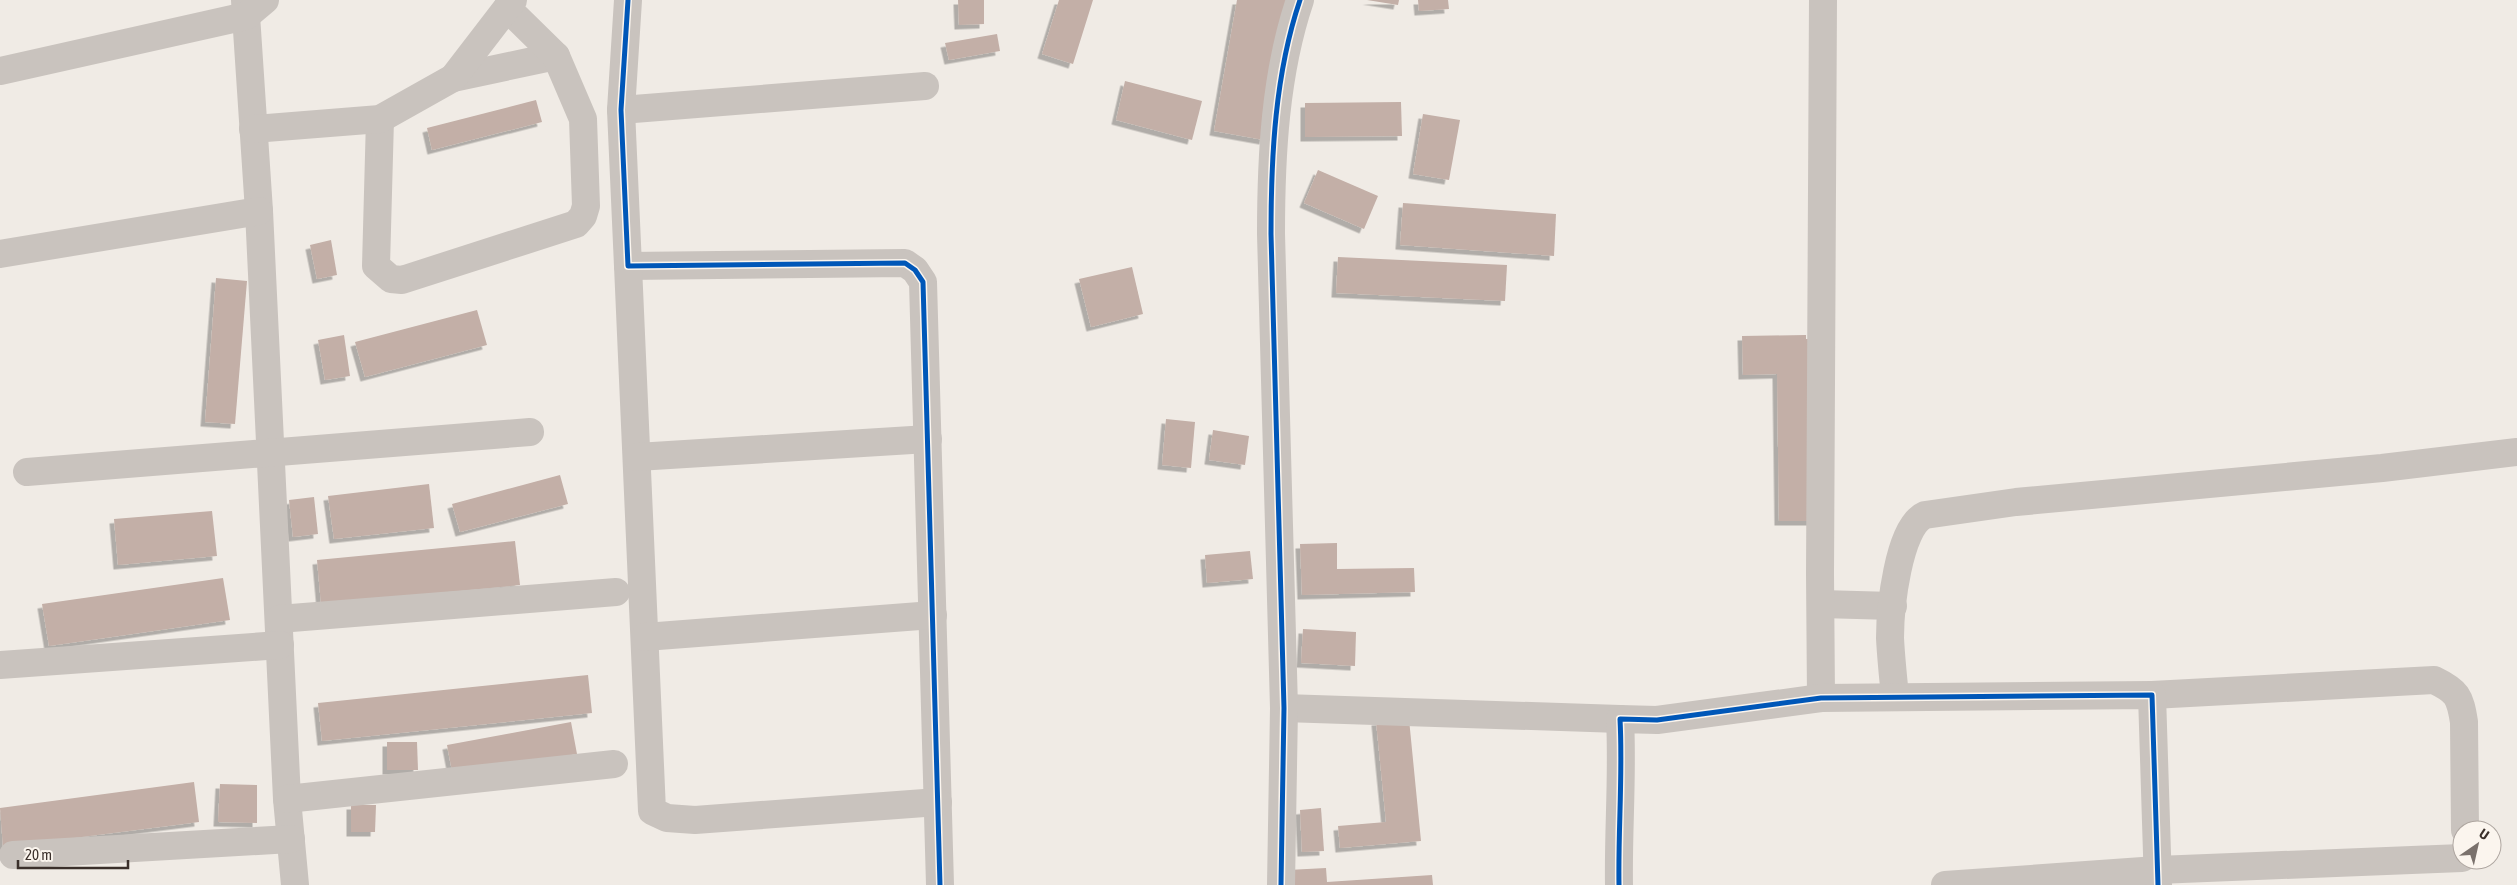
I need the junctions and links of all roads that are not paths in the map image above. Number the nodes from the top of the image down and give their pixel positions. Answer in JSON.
{"nodes":[{"id":1,"x":628,"y":0,"type":"edge"},
{"id":2,"x":1300,"y":0,"type":"edge"},
{"id":3,"x":1823,"y":0,"type":"edge"},
{"id":4,"x":510,"y":4,"type":"edge"},
{"id":5,"x":252,"y":5,"type":"edge"},
{"id":6,"x":556,"y":56,"type":"junction"},
{"id":7,"x":0,"y":71,"type":"edge"},
{"id":8,"x":453,"y":78,"type":"junction"},
{"id":9,"x":925,"y":86,"type":"dead end"},
{"id":10,"x":621,"y":110,"type":"junction"},
{"id":11,"x":380,"y":119,"type":"junction"},
{"id":12,"x":253,"y":129,"type":"junction"},
{"id":13,"x":259,"y":212,"type":"junction"},
{"id":14,"x":0,"y":254,"type":"edge"},
{"id":15,"x":628,"y":266,"type":"junction"},
{"id":16,"x":530,"y":432,"type":"dead end"},
{"id":17,"x":928,"y":439,"type":"junction"},
{"id":18,"x":2517,"y":452,"type":"edge"},
{"id":19,"x":270,"y":453,"type":"junction"},
{"id":20,"x":637,"y":456,"type":"junction"},
{"id":21,"x":27,"y":472,"type":"dead end"},
{"id":22,"x":616,"y":592,"type":"dead end"},
{"id":23,"x":1821,"y":604,"type":"junction"},
{"id":24,"x":1880,"y":605,"type":"junction"},
{"id":25,"x":933,"y":616,"type":"junction"},
{"id":26,"x":279,"y":632,"type":"junction"},
{"id":27,"x":645,"y":637,"type":"junction"},
{"id":28,"x":0,"y":665,"type":"edge"},
{"id":29,"x":2152,"y":695,"type":"junction"},
{"id":30,"x":1887,"y":696,"type":"junction"},
{"id":31,"x":1834,"y":698,"type":"junction"},
{"id":32,"x":1284,"y":708,"type":"junction"},
{"id":33,"x":1620,"y":719,"type":"junction"},
{"id":34,"x":614,"y":764,"type":"dead end"},
{"id":35,"x":287,"y":799,"type":"junction"},
{"id":36,"x":938,"y":802,"type":"junction"},
{"id":37,"x":2465,"y":820,"type":"edge"},
{"id":38,"x":291,"y":839,"type":"junction"},
{"id":39,"x":13,"y":855,"type":"dead end"},
{"id":40,"x":2452,"y":859,"type":"edge"},
{"id":41,"x":2158,"y":878,"type":"edge"},
{"id":42,"x":295,"y":885,"type":"edge"},
{"id":43,"x":940,"y":885,"type":"edge"},
{"id":44,"x":1281,"y":885,"type":"edge"},
{"id":45,"x":1619,"y":885,"type":"edge"},
{"id":46,"x":1945,"y":885,"type":"edge"}],
"edges":[{"from":1,"to":10,"type":"street"},
{"from":2,"to":32,"type":"street"},
{"from":3,"to":23,"type":"street"},
{"from":4,"to":6,"type":"street"},
{"from":4,"to":8,"type":"street"},
{"from":5,"to":7,"type":"street"},
{"from":5,"to":12,"type":"street"},
{"from":6,"to":8,"type":"street"},
{"from":6,"to":11,"type":"street"},
{"from":8,"to":11,"type":"street"},
{"from":9,"to":10,"type":"street"},
{"from":10,"to":15,"type":"street"},
{"from":11,"to":12,"type":"street"},
{"from":12,"to":13,"type":"street"},
{"from":13,"to":14,"type":"street"},
{"from":13,"to":19,"type":"street"},
{"from":15,"to":17,"type":"street"},
{"from":15,"to":20,"type":"street"},
{"from":16,"to":19,"type":"street"},
{"from":17,"to":20,"type":"street"},
{"from":17,"to":25,"type":"street"},
{"from":18,"to":24,"type":"street"},
{"from":19,"to":21,"type":"street"},
{"from":19,"to":26,"type":"street"},
{"from":20,"to":27,"type":"street"},
{"from":22,"to":26,"type":"street"},
{"from":23,"to":24,"type":"street"},
{"from":23,"to":31,"type":"street"},
{"from":24,"to":30,"type":"street"},
{"from":25,"to":27,"type":"street"},
{"from":25,"to":36,"type":"street"},
{"from":26,"to":28,"type":"street"},
{"from":26,"to":35,"type":"street"},
{"from":27,"to":36,"type":"street"},
{"from":29,"to":30,"type":"street"},
{"from":29,"to":37,"type":"street"},
{"from":29,"to":41,"type":"street"},
{"from":30,"to":31,"type":"street"},
{"from":31,"to":33,"type":"street"},
{"from":32,"to":33,"type":"street"},
{"from":32,"to":44,"type":"street"},
{"from":33,"to":45,"type":"street"},
{"from":34,"to":35,"type":"street"},
{"from":35,"to":38,"type":"street"},
{"from":36,"to":43,"type":"street"},
{"from":38,"to":39,"type":"street"},
{"from":38,"to":42,"type":"street"},
{"from":40,"to":41,"type":"street"},
{"from":41,"to":46,"type":"street"}]}
